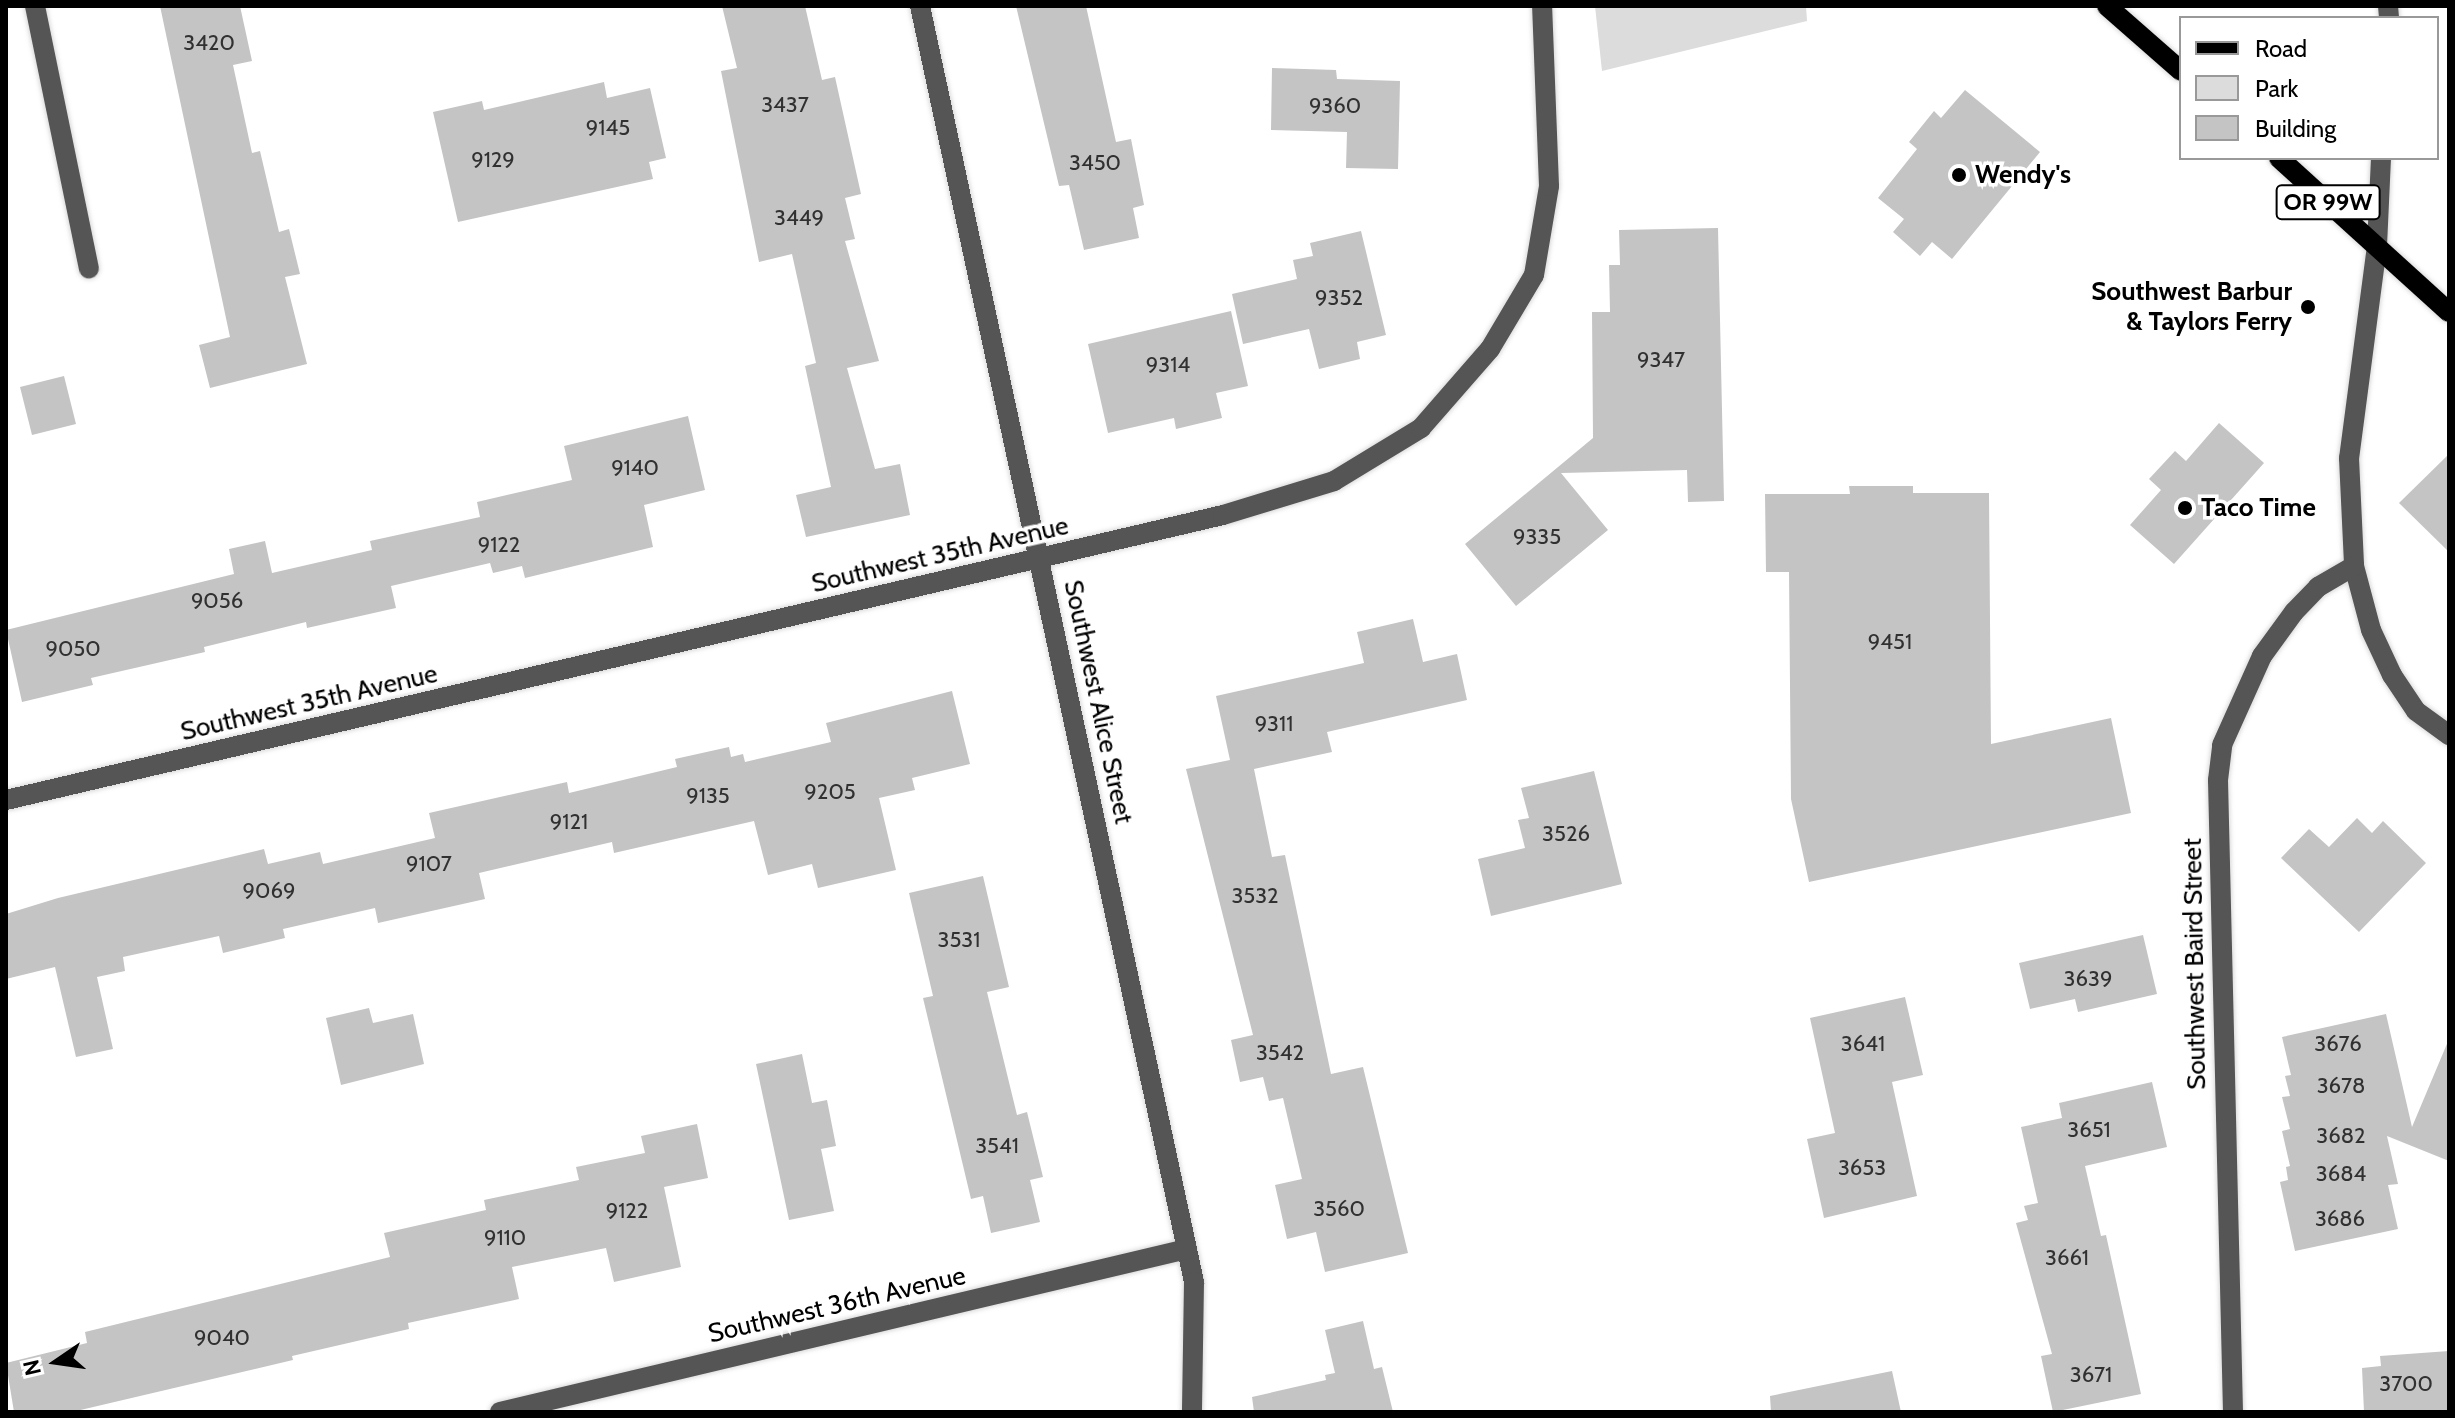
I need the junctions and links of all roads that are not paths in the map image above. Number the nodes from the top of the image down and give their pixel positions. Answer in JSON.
{"nodes":[{"id":1,"x":35,"y":6,"type":"edge"},
{"id":2,"x":920,"y":6,"type":"edge"},
{"id":3,"x":1542,"y":6,"type":"edge"},
{"id":4,"x":2107,"y":6,"type":"edge"},
{"id":5,"x":2179,"y":69,"type":"edge"},
{"id":6,"x":2281,"y":160,"type":"edge"},
{"id":7,"x":2381,"y":160,"type":"edge"},
{"id":8,"x":2377,"y":246,"type":"junction"},
{"id":9,"x":89,"y":268,"type":"dead end"},
{"id":10,"x":2449,"y":312,"type":"edge"},
{"id":11,"x":1041,"y":558,"type":"junction"},
{"id":12,"x":2354,"y":566,"type":"junction"},
{"id":13,"x":2449,"y":735,"type":"edge"},
{"id":14,"x":6,"y":800,"type":"edge"},
{"id":15,"x":1187,"y":1249,"type":"junction"},
{"id":16,"x":500,"y":1412,"type":"edge"},
{"id":17,"x":1192,"y":1412,"type":"edge"},
{"id":18,"x":2233,"y":1412,"type":"edge"}],
"edges":[{"from":1,"to":9,"type":"street"},
{"from":2,"to":11,"type":"street","name":"Southwest Alice Street"},
{"from":3,"to":11,"type":"street","name":"Southwest 35th Avenue"},
{"from":4,"to":5,"type":"main road"},
{"from":6,"to":8,"type":"main road","number":"OR 99W"},
{"from":7,"to":8,"type":"street"},
{"from":8,"to":10,"type":"main road","number":"OR 99W"},
{"from":8,"to":12,"type":"street"},
{"from":11,"to":14,"type":"street","name":"Southwest 35th Avenue"},
{"from":11,"to":15,"type":"street","name":"Southwest Alice Street"},
{"from":12,"to":13,"type":"street"},
{"from":12,"to":18,"type":"street","name":"Southwest Baird Street"},
{"from":15,"to":16,"type":"street","name":"Southwest 36th Avenue"},
{"from":15,"to":17,"type":"street","name":"Southwest Alice Street"}]}
